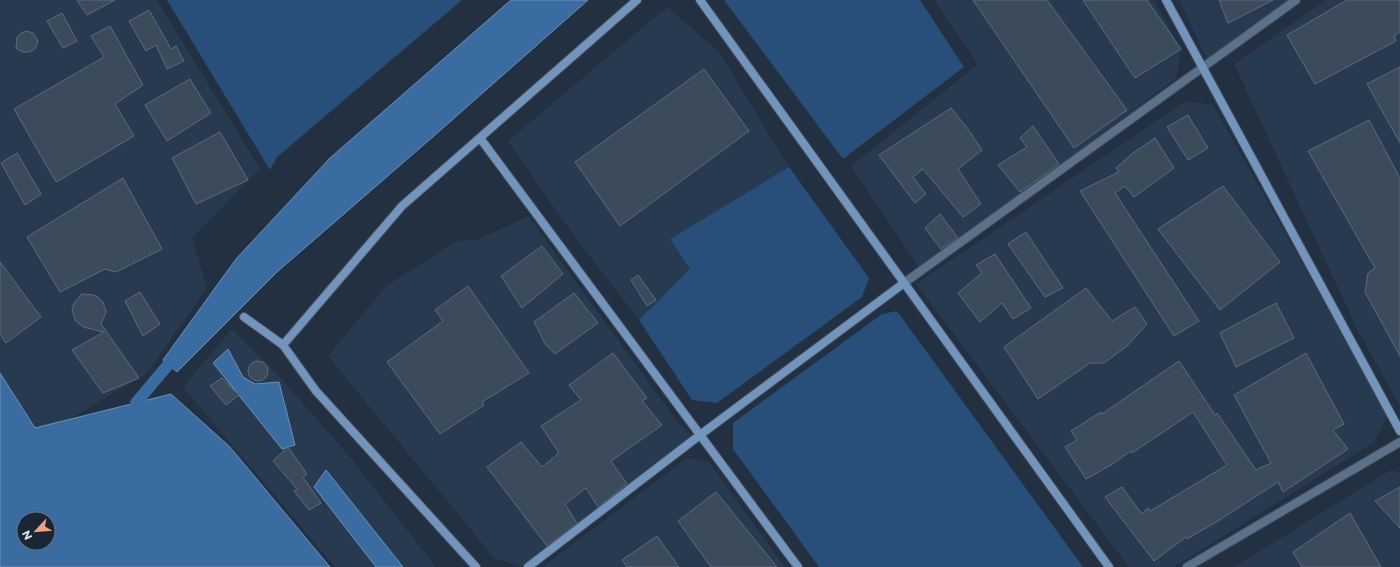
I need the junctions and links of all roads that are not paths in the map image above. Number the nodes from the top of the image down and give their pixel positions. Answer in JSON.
{"nodes":[{"id":1,"x":637,"y":0,"type":"edge"},
{"id":2,"x":700,"y":0,"type":"edge"},
{"id":3,"x":1166,"y":0,"type":"edge"},
{"id":4,"x":1296,"y":0,"type":"edge"},
{"id":5,"x":1203,"y":68,"type":"junction"},
{"id":6,"x":480,"y":138,"type":"junction"},
{"id":7,"x":904,"y":283,"type":"junction"},
{"id":8,"x":244,"y":316,"type":"dead end"},
{"id":9,"x":283,"y":345,"type":"junction"},
{"id":10,"x":1400,"y":431,"type":"edge"},
{"id":11,"x":700,"y":435,"type":"junction"},
{"id":12,"x":1400,"y":442,"type":"edge"},
{"id":13,"x":476,"y":567,"type":"edge"},
{"id":14,"x":528,"y":567,"type":"edge"},
{"id":15,"x":798,"y":567,"type":"edge"},
{"id":16,"x":1109,"y":567,"type":"edge"},
{"id":17,"x":1187,"y":567,"type":"edge"}],
"edges":[{"from":1,"to":6,"type":"street"},
{"from":2,"to":7,"type":"street"},
{"from":3,"to":5,"type":"street"},
{"from":4,"to":5,"type":"street"},
{"from":5,"to":7,"type":"street"},
{"from":5,"to":10,"type":"street"},
{"from":6,"to":9,"type":"street"},
{"from":6,"to":11,"type":"street"},
{"from":7,"to":11,"type":"street"},
{"from":7,"to":16,"type":"street"},
{"from":8,"to":9,"type":"street"},
{"from":9,"to":13,"type":"street"},
{"from":11,"to":14,"type":"street"},
{"from":11,"to":15,"type":"street"},
{"from":12,"to":17,"type":"street"}]}
